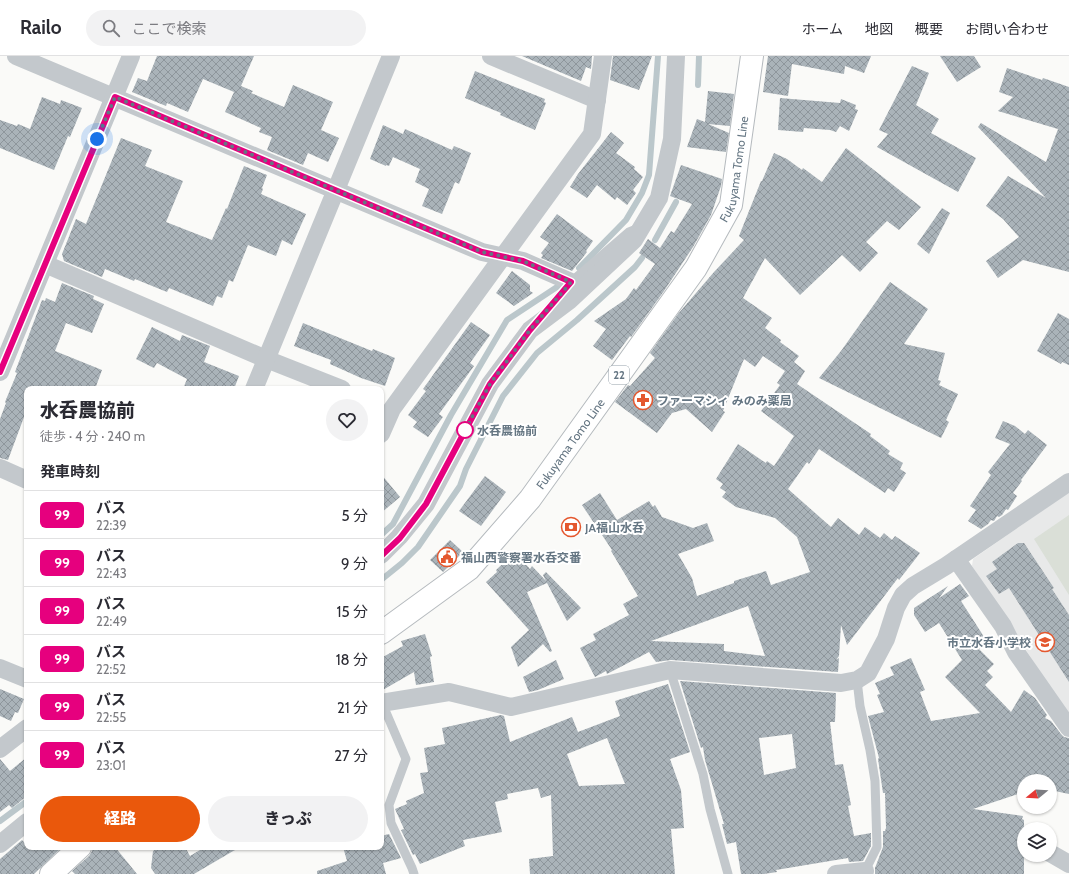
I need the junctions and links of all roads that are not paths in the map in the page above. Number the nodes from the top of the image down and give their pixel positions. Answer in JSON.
{"nodes":[{"id":1,"x":16,"y":56,"type":"edge"},
{"id":2,"x":131,"y":56,"type":"edge"},
{"id":3,"x":391,"y":56,"type":"edge"},
{"id":4,"x":491,"y":56,"type":"edge"},
{"id":5,"x":603,"y":56,"type":"edge"},
{"id":6,"x":676,"y":56,"type":"edge"},
{"id":7,"x":752,"y":56,"type":"edge"},
{"id":8,"x":115,"y":97,"type":"junction"},
{"id":9,"x":598,"y":100,"type":"junction"},
{"id":10,"x":336,"y":190,"type":"junction"},
{"id":11,"x":641,"y":227,"type":"junction"},
{"id":12,"x":502,"y":256,"type":"junction"},
{"id":13,"x":45,"y":264,"type":"junction"},
{"id":14,"x":571,"y":282,"type":"junction"},
{"id":15,"x":530,"y":330,"type":"junction"},
{"id":16,"x":266,"y":358,"type":"junction"},
{"id":17,"x":0,"y":372,"type":"edge"},
{"id":18,"x":255,"y":386,"type":"edge"},
{"id":19,"x":335,"y":386,"type":"edge"},
{"id":20,"x":386,"y":407,"type":"edge"},
{"id":21,"x":384,"y":418,"type":"edge"},
{"id":22,"x":0,"y":468,"type":"edge"},
{"id":23,"x":24,"y":479,"type":"edge"},
{"id":24,"x":1069,"y":482,"type":"edge"},
{"id":25,"x":384,"y":553,"type":"edge"},
{"id":26,"x":956,"y":559,"type":"junction"},
{"id":27,"x":384,"y":631,"type":"edge"},
{"id":28,"x":0,"y":668,"type":"edge"},
{"id":29,"x":670,"y":670,"type":"junction"},
{"id":30,"x":24,"y":678,"type":"edge"},
{"id":31,"x":857,"y":680,"type":"junction"},
{"id":32,"x":384,"y":703,"type":"edge"},
{"id":33,"x":384,"y":710,"type":"edge"},
{"id":34,"x":1069,"y":728,"type":"edge"},
{"id":35,"x":24,"y":730,"type":"edge"},
{"id":36,"x":0,"y":749,"type":"edge"},
{"id":37,"x":24,"y":824,"type":"edge"},
{"id":38,"x":1,"y":843,"type":"edge"},
{"id":39,"x":77,"y":850,"type":"edge"},
{"id":40,"x":1057,"y":858,"type":"edge"},
{"id":41,"x":1069,"y":864,"type":"edge"},
{"id":42,"x":865,"y":872,"type":"edge"},
{"id":43,"x":51,"y":874,"type":"edge"},
{"id":44,"x":414,"y":874,"type":"edge"},
{"id":45,"x":728,"y":874,"type":"edge"},
{"id":46,"x":836,"y":874,"type":"edge"}],
"edges":[{"from":1,"to":8,"type":"street"},
{"from":2,"to":8,"type":"street"},
{"from":3,"to":10,"type":"street"},
{"from":4,"to":9,"type":"street"},
{"from":5,"to":9,"type":"street"},
{"from":6,"to":11,"type":"street"},
{"from":7,"to":27,"type":"main road","name":"Fukuyama Tomo Line","number":"22"},
{"from":8,"to":10,"type":"street"},
{"from":8,"to":13,"type":"street"},
{"from":9,"to":12,"type":"street"},
{"from":10,"to":12,"type":"street"},
{"from":10,"to":16,"type":"street"},
{"from":11,"to":14,"type":"lane"},
{"from":11,"to":15,"type":"street"},
{"from":12,"to":14,"type":"street"},
{"from":12,"to":20,"type":"street"},
{"from":13,"to":16,"type":"street"},
{"from":13,"to":17,"type":"street"},
{"from":14,"to":15,"type":"lane"},
{"from":15,"to":25,"type":"street"},
{"from":16,"to":18,"type":"street"},
{"from":16,"to":19,"type":"street"},
{"from":20,"to":21,"type":"street"},
{"from":22,"to":23,"type":"street"},
{"from":24,"to":26,"type":"street"},
{"from":26,"to":31,"type":"street"},
{"from":26,"to":34,"type":"street"},
{"from":28,"to":30,"type":"street"},
{"from":29,"to":31,"type":"street"},
{"from":29,"to":32,"type":"street"},
{"from":29,"to":45,"type":"lane"},
{"from":31,"to":42,"type":"lane"},
{"from":33,"to":44,"type":"lane"},
{"from":35,"to":36,"type":"street"},
{"from":37,"to":38,"type":"street"},
{"from":39,"to":43,"type":"main road"},
{"from":40,"to":41,"type":"street"},
{"from":42,"to":46,"type":"street"}]}
